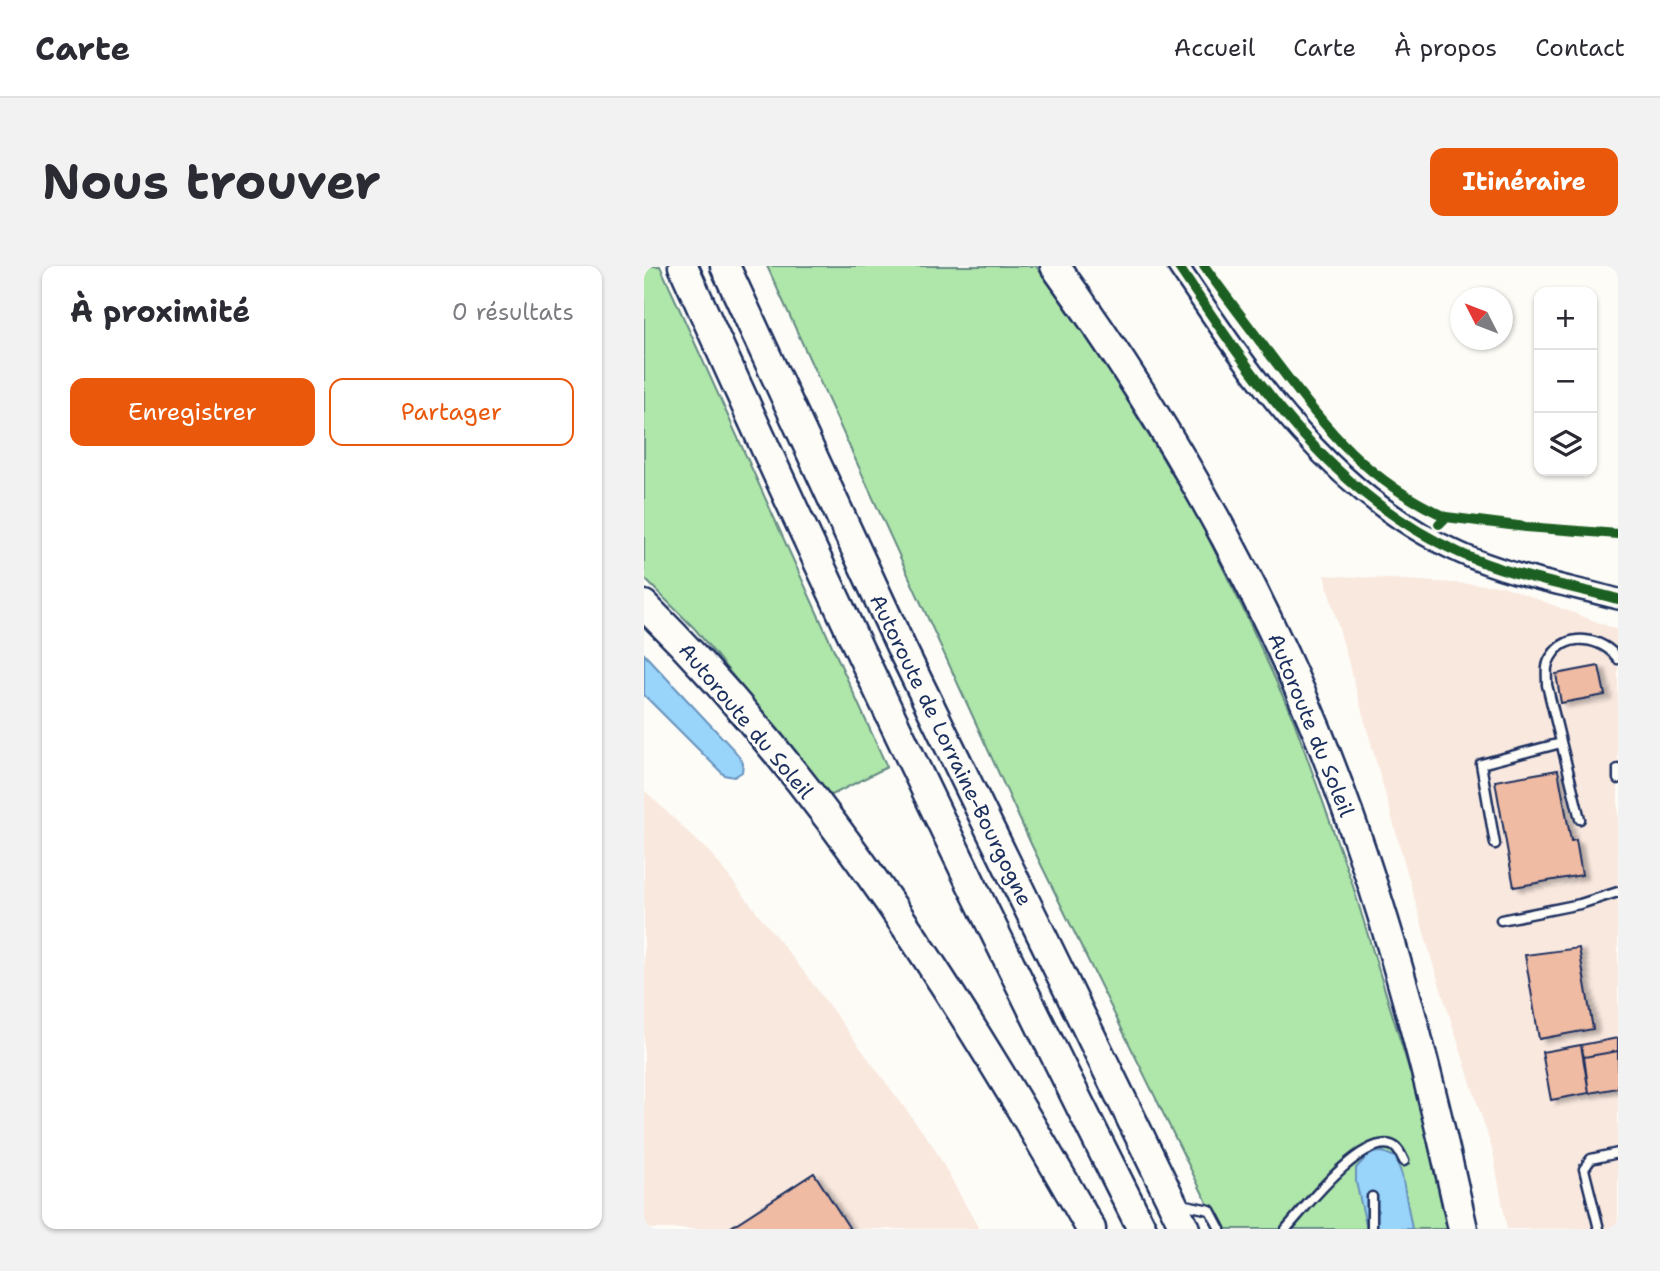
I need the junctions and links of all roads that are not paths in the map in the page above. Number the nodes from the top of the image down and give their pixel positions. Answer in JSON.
{"nodes":[{"id":1,"x":683,"y":266,"type":"edge"},
{"id":2,"x":725,"y":266,"type":"edge"},
{"id":3,"x":1055,"y":266,"type":"edge"},
{"id":4,"x":1178,"y":266,"type":"edge"},
{"id":5,"x":1618,"y":599,"type":"edge"},
{"id":6,"x":644,"y":605,"type":"edge"},
{"id":7,"x":1618,"y":659,"type":"edge"},
{"id":8,"x":1561,"y":743,"type":"junction"},
{"id":9,"x":1618,"y":769,"type":"edge"},
{"id":10,"x":1618,"y":779,"type":"edge"},
{"id":11,"x":1580,"y":820,"type":"dead end"},
{"id":12,"x":1495,"y":844,"type":"dead end"},
{"id":13,"x":1618,"y":892,"type":"edge"},
{"id":14,"x":1502,"y":920,"type":"dead end"},
{"id":15,"x":1618,"y":1153,"type":"edge"},
{"id":16,"x":1404,"y":1161,"type":"dead end"},
{"id":17,"x":1372,"y":1197,"type":"dead end"},
{"id":18,"x":1171,"y":1201,"type":"junction"},
{"id":19,"x":1091,"y":1229,"type":"edge"},
{"id":20,"x":1142,"y":1229,"type":"edge"},
{"id":21,"x":1185,"y":1229,"type":"edge"},
{"id":22,"x":1220,"y":1229,"type":"edge"},
{"id":23,"x":1286,"y":1229,"type":"edge"},
{"id":24,"x":1371,"y":1229,"type":"edge"},
{"id":25,"x":1462,"y":1229,"type":"edge"},
{"id":26,"x":1599,"y":1229,"type":"edge"}],
"edges":[{"from":1,"to":20,"type":"highway","name":"Autoroute de Lorraine-Bourgogne"},
{"from":2,"to":18,"type":"highway","name":"Autoroute de Lorraine-Bourgogne"},
{"from":3,"to":25,"type":"highway","name":"Autoroute du Soleil"},
{"from":4,"to":5,"type":"street"},
{"from":6,"to":19,"type":"highway","name":"Autoroute du Soleil"},
{"from":7,"to":8,"type":"lane"},
{"from":8,"to":11,"type":"lane"},
{"from":8,"to":12,"type":"lane"},
{"from":9,"to":10,"type":"lane"},
{"from":13,"to":14,"type":"lane"},
{"from":15,"to":26,"type":"lane"},
{"from":16,"to":23,"type":"lane"},
{"from":17,"to":24,"type":"lane"},
{"from":18,"to":21,"type":"highway","name":"Autoroute de Lorraine-Bourgogne"},
{"from":18,"to":22,"type":"lane"}]}
